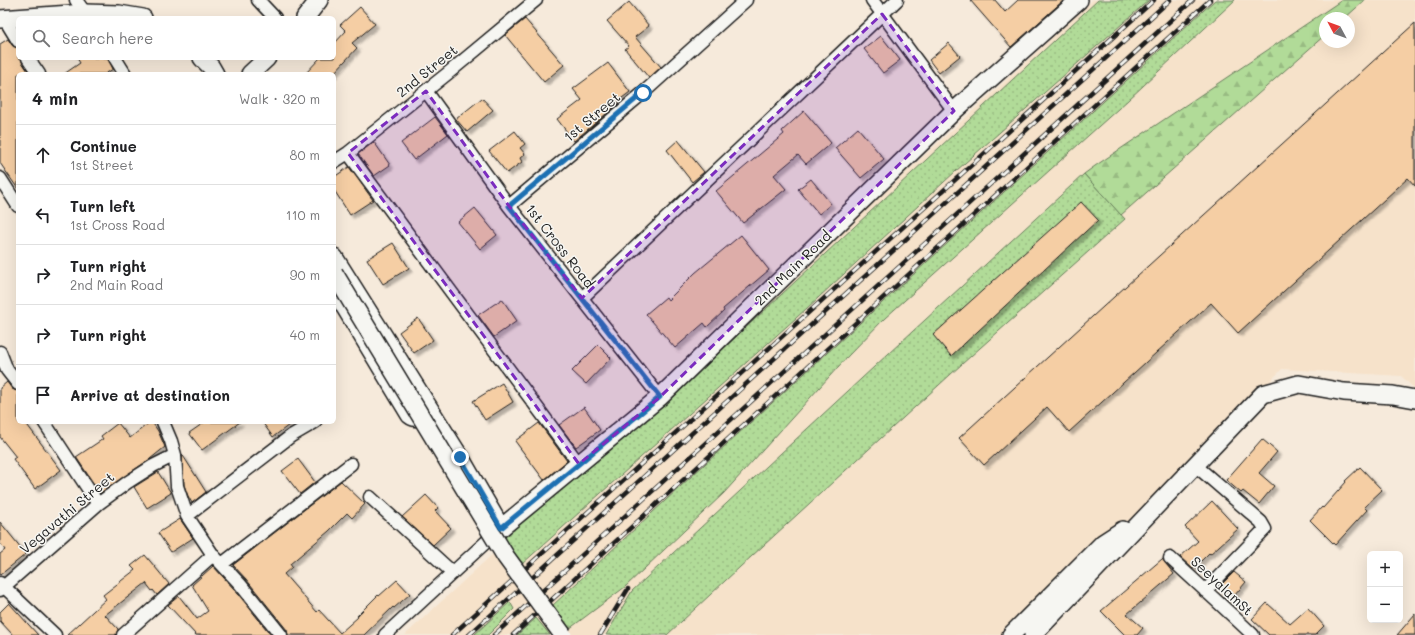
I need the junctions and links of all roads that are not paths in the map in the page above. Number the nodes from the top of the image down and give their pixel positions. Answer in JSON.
{"nodes":[{"id":1,"x":258,"y":0,"type":"edge"},
{"id":2,"x":319,"y":0,"type":"edge"},
{"id":3,"x":536,"y":0,"type":"edge"},
{"id":4,"x":746,"y":0,"type":"edge"},
{"id":5,"x":872,"y":0,"type":"edge"},
{"id":6,"x":897,"y":0,"type":"edge"},
{"id":7,"x":1079,"y":0,"type":"edge"},
{"id":8,"x":83,"y":10,"type":"edge"},
{"id":9,"x":882,"y":14,"type":"junction"},
{"id":10,"x":29,"y":16,"type":"edge"},
{"id":11,"x":131,"y":16,"type":"edge"},
{"id":12,"x":273,"y":16,"type":"edge"},
{"id":13,"x":307,"y":16,"type":"edge"},
{"id":14,"x":16,"y":17,"type":"edge"},
{"id":15,"x":2,"y":19,"type":"edge"},
{"id":16,"x":16,"y":38,"type":"edge"},
{"id":17,"x":29,"y":60,"type":"edge"},
{"id":18,"x":115,"y":60,"type":"edge"},
{"id":19,"x":204,"y":60,"type":"edge"},
{"id":20,"x":265,"y":60,"type":"edge"},
{"id":21,"x":37,"y":72,"type":"edge"},
{"id":22,"x":124,"y":72,"type":"edge"},
{"id":23,"x":214,"y":72,"type":"edge"},
{"id":24,"x":252,"y":72,"type":"edge"},
{"id":25,"x":426,"y":91,"type":"junction"},
{"id":26,"x":954,"y":111,"type":"junction"},
{"id":27,"x":348,"y":153,"type":"junction"},
{"id":28,"x":336,"y":161,"type":"edge"},
{"id":29,"x":0,"y":178,"type":"edge"},
{"id":30,"x":16,"y":203,"type":"edge"},
{"id":31,"x":509,"y":206,"type":"junction"},
{"id":32,"x":336,"y":260,"type":"edge"},
{"id":33,"x":336,"y":276,"type":"edge"},
{"id":34,"x":336,"y":292,"type":"edge"},
{"id":35,"x":582,"y":298,"type":"junction"},
{"id":36,"x":0,"y":352,"type":"edge"},
{"id":37,"x":16,"y":381,"type":"edge"},
{"id":38,"x":660,"y":397,"type":"junction"},
{"id":39,"x":1415,"y":399,"type":"edge"},
{"id":40,"x":433,"y":415,"type":"junction"},
{"id":41,"x":45,"y":424,"type":"edge"},
{"id":42,"x":164,"y":424,"type":"edge"},
{"id":43,"x":312,"y":424,"type":"edge"},
{"id":44,"x":175,"y":455,"type":"junction"},
{"id":45,"x":351,"y":464,"type":"dead end"},
{"id":46,"x":579,"y":464,"type":"junction"},
{"id":47,"x":1195,"y":465,"type":"junction"},
{"id":48,"x":370,"y":497,"type":"dead end"},
{"id":49,"x":98,"y":504,"type":"junction"},
{"id":50,"x":1151,"y":511,"type":"junction"},
{"id":51,"x":187,"y":516,"type":"junction"},
{"id":52,"x":501,"y":528,"type":"junction"},
{"id":53,"x":213,"y":555,"type":"junction"},
{"id":54,"x":1170,"y":558,"type":"dead end"},
{"id":55,"x":222,"y":564,"type":"junction"},
{"id":56,"x":452,"y":572,"type":"junction"},
{"id":57,"x":1,"y":586,"type":"edge"},
{"id":58,"x":1205,"y":591,"type":"junction"},
{"id":59,"x":55,"y":635,"type":"edge"},
{"id":60,"x":123,"y":635,"type":"edge"},
{"id":61,"x":281,"y":635,"type":"edge"},
{"id":62,"x":385,"y":635,"type":"edge"},
{"id":63,"x":563,"y":635,"type":"edge"},
{"id":64,"x":1011,"y":635,"type":"edge"},
{"id":65,"x":1033,"y":635,"type":"edge"},
{"id":66,"x":1253,"y":635,"type":"edge"}],
"edges":[{"from":1,"to":12,"type":"street"},
{"from":2,"to":13,"type":"street"},
{"from":3,"to":25,"type":"street","name":"2nd Street"},
{"from":4,"to":31,"type":"street","name":"1st Street"},
{"from":5,"to":9,"type":"street"},
{"from":6,"to":9,"type":"street"},
{"from":7,"to":26,"type":"street","name":"2nd Main Road"},
{"from":8,"to":10,"type":"street"},
{"from":8,"to":11,"type":"street"},
{"from":9,"to":26,"type":"street"},
{"from":9,"to":35,"type":"street"},
{"from":14,"to":15,"type":"street"},
{"from":15,"to":16,"type":"street"},
{"from":17,"to":21,"type":"street"},
{"from":18,"to":22,"type":"street"},
{"from":19,"to":23,"type":"street"},
{"from":20,"to":24,"type":"street"},
{"from":25,"to":27,"type":"street","name":"2nd Street"},
{"from":25,"to":31,"type":"street","name":"1st Cross Road"},
{"from":26,"to":38,"type":"street","name":"2nd Main Road"},
{"from":27,"to":28,"type":"street","name":"2nd Street"},
{"from":27,"to":46,"type":"street"},
{"from":29,"to":30,"type":"street"},
{"from":31,"to":35,"type":"street","name":"1st Cross Road"},
{"from":32,"to":40,"type":"street"},
{"from":33,"to":63,"type":"street","bridge":true},
{"from":34,"to":40,"type":"street"},
{"from":35,"to":38,"type":"street","name":"1st Cross Road"},
{"from":36,"to":37,"type":"street"},
{"from":38,"to":46,"type":"street","name":"2nd Main Road"},
{"from":39,"to":47,"type":"street"},
{"from":40,"to":52,"type":"street"},
{"from":41,"to":49,"type":"street"},
{"from":42,"to":44,"type":"street"},
{"from":43,"to":51,"type":"street"},
{"from":44,"to":49,"type":"street","name":"Vegavathi Street"},
{"from":44,"to":51,"type":"street"},
{"from":45,"to":55,"type":"street"},
{"from":46,"to":52,"type":"street","name":"2nd Main Road"},
{"from":47,"to":50,"type":"street"},
{"from":47,"to":58,"type":"street"},
{"from":48,"to":56,"type":"street"},
{"from":49,"to":57,"type":"street","name":"Vegavathi Street"},
{"from":50,"to":64,"type":"street"},
{"from":50,"to":65,"type":"street"},
{"from":51,"to":53,"type":"street"},
{"from":52,"to":56,"type":"street"},
{"from":53,"to":55,"type":"street"},
{"from":53,"to":60,"type":"street"},
{"from":54,"to":58,"type":"street","name":"SeeyalamSt"},
{"from":55,"to":61,"type":"street"},
{"from":56,"to":62,"type":"street"},
{"from":57,"to":59,"type":"street","name":"Vegavathi Street"},
{"from":58,"to":66,"type":"street","name":"SeeyalamSt"}]}
